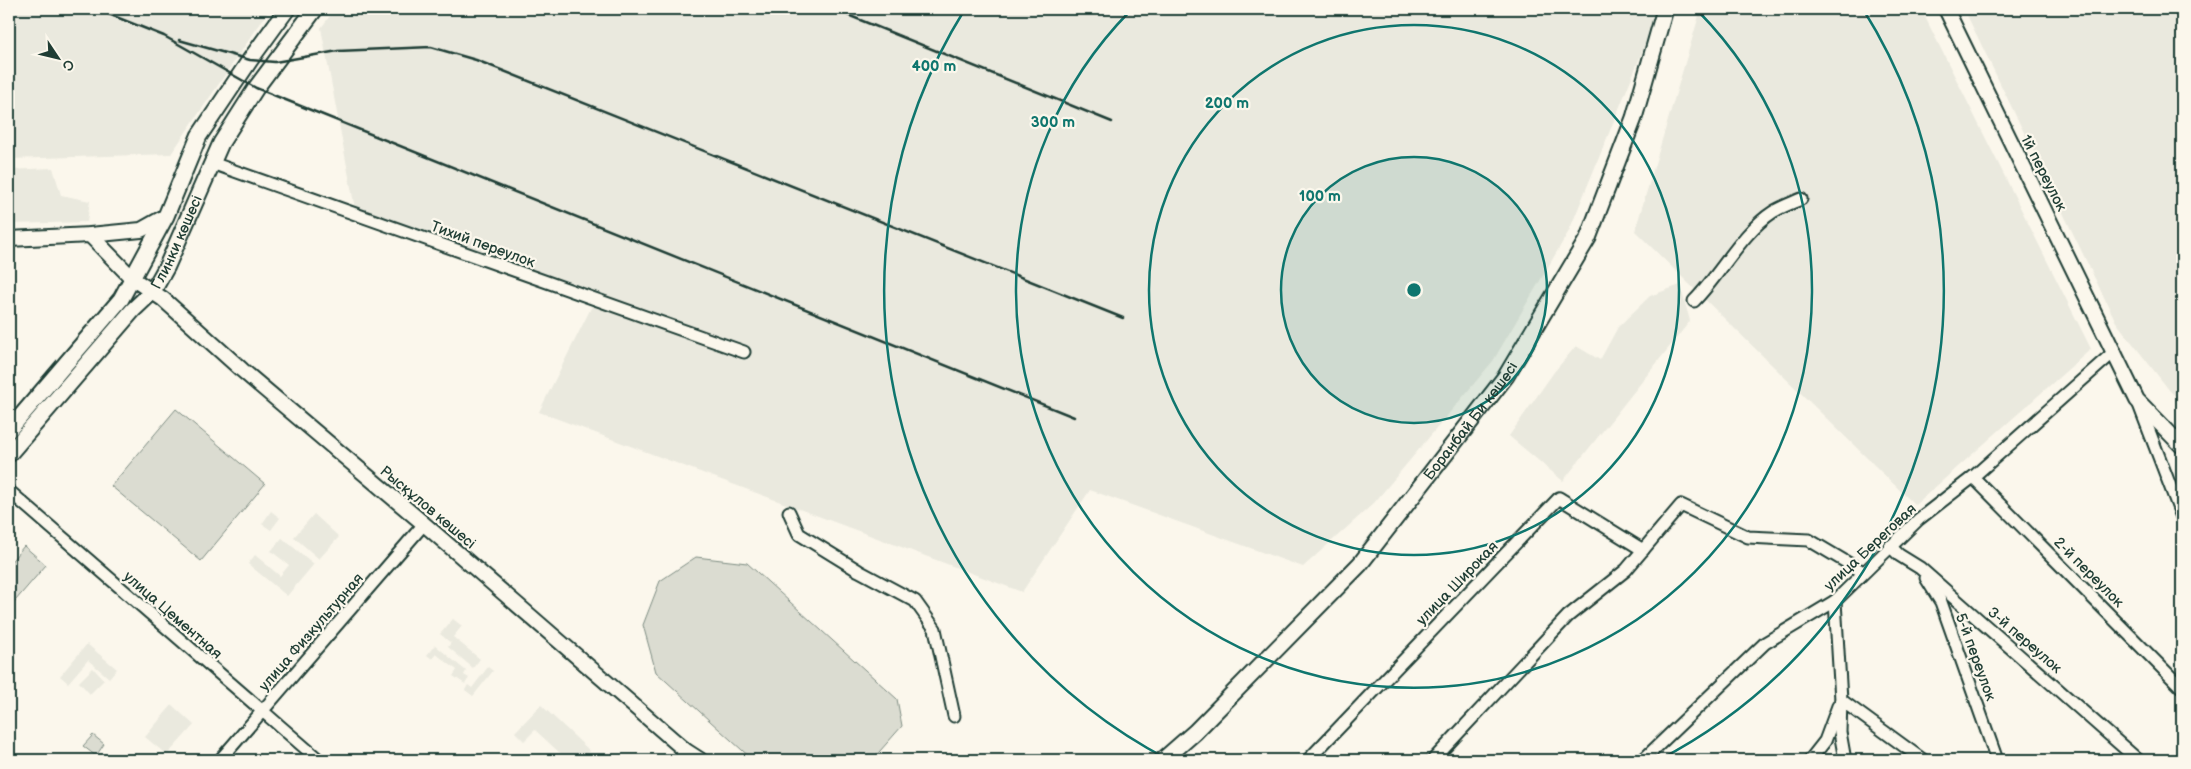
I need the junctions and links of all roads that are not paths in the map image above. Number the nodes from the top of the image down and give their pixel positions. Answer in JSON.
{"nodes":[{"id":1,"x":287,"y":9,"type":"edge"},
{"id":2,"x":315,"y":9,"type":"edge"},
{"id":3,"x":1665,"y":9,"type":"edge"},
{"id":4,"x":1946,"y":9,"type":"edge"},
{"id":5,"x":206,"y":127,"type":"junction"},
{"id":6,"x":225,"y":136,"type":"junction"},
{"id":7,"x":212,"y":163,"type":"junction"},
{"id":8,"x":1801,"y":199,"type":"dead end"},
{"id":9,"x":166,"y":216,"type":"junction"},
{"id":10,"x":90,"y":235,"type":"junction"},
{"id":11,"x":9,"y":239,"type":"edge"},
{"id":12,"x":133,"y":279,"type":"junction"},
{"id":13,"x":153,"y":291,"type":"junction"},
{"id":14,"x":1694,"y":301,"type":"dead end"},
{"id":15,"x":2115,"y":351,"type":"junction"},
{"id":16,"x":744,"y":352,"type":"dead end"},
{"id":17,"x":2137,"y":400,"type":"junction"},
{"id":18,"x":9,"y":430,"type":"edge"},
{"id":19,"x":2182,"y":446,"type":"edge"},
{"id":20,"x":9,"y":454,"type":"edge"},
{"id":21,"x":1974,"y":477,"type":"junction"},
{"id":22,"x":9,"y":491,"type":"edge"},
{"id":23,"x":789,"y":512,"type":"dead end"},
{"id":24,"x":2182,"y":517,"type":"edge"},
{"id":25,"x":424,"y":524,"type":"junction"},
{"id":26,"x":1890,"y":546,"type":"junction"},
{"id":27,"x":1643,"y":550,"type":"junction"},
{"id":28,"x":1920,"y":568,"type":"junction"},
{"id":29,"x":1864,"y":572,"type":"junction"},
{"id":30,"x":1835,"y":601,"type":"junction"},
{"id":31,"x":2182,"y":688,"type":"edge"},
{"id":32,"x":1841,"y":700,"type":"junction"},
{"id":33,"x":261,"y":711,"type":"junction"},
{"id":34,"x":954,"y":716,"type":"dead end"},
{"id":35,"x":682,"y":756,"type":"edge"},
{"id":36,"x":220,"y":760,"type":"edge"},
{"id":37,"x":319,"y":760,"type":"edge"},
{"id":38,"x":700,"y":760,"type":"edge"},
{"id":39,"x":1163,"y":760,"type":"edge"},
{"id":40,"x":1308,"y":760,"type":"edge"},
{"id":41,"x":1433,"y":760,"type":"edge"},
{"id":42,"x":1643,"y":760,"type":"edge"},
{"id":43,"x":1810,"y":760,"type":"edge"},
{"id":44,"x":1845,"y":760,"type":"edge"},
{"id":45,"x":1923,"y":760,"type":"edge"},
{"id":46,"x":1997,"y":760,"type":"edge"},
{"id":47,"x":2138,"y":760,"type":"edge"}],
"edges":[{"from":1,"to":5,"type":"main road","name":"Глинки көшесі"},
{"from":2,"to":6,"type":"main road","name":"Глинки көшесі"},
{"from":3,"to":39,"type":"main road","name":"Боранбай Би көшесі"},
{"from":4,"to":15,"type":"street","name":"1й переулок"},
{"from":5,"to":6,"type":"street"},
{"from":5,"to":9,"type":"main road","name":"Глинки көшесі"},
{"from":6,"to":7,"type":"main road","name":"Глинки көшесі"},
{"from":7,"to":13,"type":"main road","name":"Глинки көшесі"},
{"from":7,"to":16,"type":"street","name":"Тихий переулок"},
{"from":8,"to":14,"type":"street"},
{"from":9,"to":10,"type":"street"},
{"from":9,"to":12,"type":"main road","name":"Глинки көшесі"},
{"from":10,"to":11,"type":"street"},
{"from":10,"to":12,"type":"street","name":"Рысқұлов көшесі"},
{"from":12,"to":13,"type":"street","name":"Рысқұлов көшесі"},
{"from":12,"to":18,"type":"main road","name":"Глинки көшесі"},
{"from":13,"to":20,"type":"main road","name":"Глинки көшесі"},
{"from":13,"to":25,"type":"street","name":"Рысқұлов көшесі"},
{"from":15,"to":17,"type":"street","name":"1й переулок"},
{"from":15,"to":21,"type":"street","name":"улица Береговая"},
{"from":17,"to":19,"type":"street"},
{"from":17,"to":24,"type":"street"},
{"from":21,"to":26,"type":"street","name":"улица Береговая"},
{"from":21,"to":31,"type":"street","name":"2-й переулок"},
{"from":22,"to":33,"type":"street","name":"улица Цементная"},
{"from":23,"to":34,"type":"street"},
{"from":25,"to":33,"type":"street","name":"улица Физкультурная"},
{"from":25,"to":35,"type":"street","name":"Рысқұлов көшесі"},
{"from":26,"to":28,"type":"street","name":"3-й переулок"},
{"from":26,"to":29,"type":"street","name":"улица Береговая"},
{"from":27,"to":29,"type":"street"},
{"from":27,"to":40,"type":"street","name":"улица Широкая"},
{"from":27,"to":41,"type":"street"},
{"from":28,"to":46,"type":"street","name":"5-й переулок"},
{"from":28,"to":47,"type":"street","name":"3-й переулок"},
{"from":29,"to":30,"type":"street","name":"улица Береговая"},
{"from":30,"to":32,"type":"street"},
{"from":30,"to":42,"type":"street","name":"улица Береговая"},
{"from":32,"to":43,"type":"street"},
{"from":32,"to":44,"type":"street"},
{"from":32,"to":45,"type":"street"},
{"from":33,"to":36,"type":"street","name":"улица Физкультурная"},
{"from":33,"to":37,"type":"street","name":"улица Цементная"},
{"from":35,"to":38,"type":"street","name":"Рысқұлов көшесі"}]}
